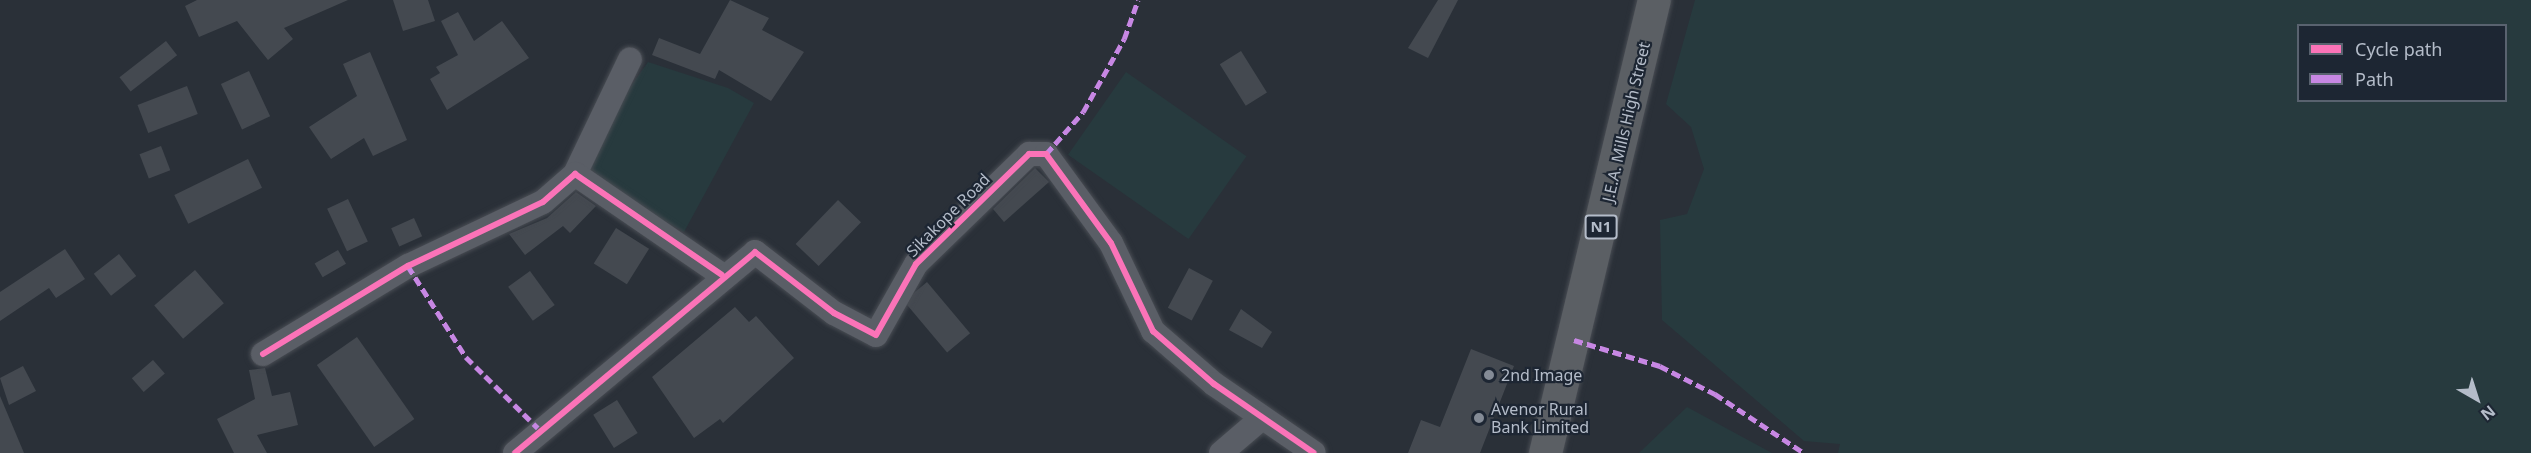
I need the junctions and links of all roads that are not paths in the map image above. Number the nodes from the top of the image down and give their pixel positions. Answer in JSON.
{"nodes":[{"id":1,"x":1654,"y":0,"type":"edge"},
{"id":2,"x":630,"y":59,"type":"dead end"},
{"id":3,"x":575,"y":174,"type":"junction"},
{"id":4,"x":722,"y":275,"type":"junction"},
{"id":5,"x":263,"y":354,"type":"dead end"},
{"id":6,"x":1262,"y":418,"type":"junction"},
{"id":7,"x":515,"y":453,"type":"edge"},
{"id":8,"x":1221,"y":453,"type":"edge"},
{"id":9,"x":1314,"y":453,"type":"edge"},
{"id":10,"x":1545,"y":453,"type":"edge"}],
"edges":[{"from":1,"to":10,"type":"highway","name":"J.E.A. Mills High Street","number":"N1"},
{"from":2,"to":3,"type":"street"},
{"from":3,"to":4,"type":"street"},
{"from":3,"to":5,"type":"street"},
{"from":4,"to":6,"type":"street","name":"Sikakope Road"},
{"from":4,"to":7,"type":"street","name":"Sikakope Road"},
{"from":6,"to":8,"type":"street"},
{"from":6,"to":9,"type":"street","name":"Sikakope Road"}]}
